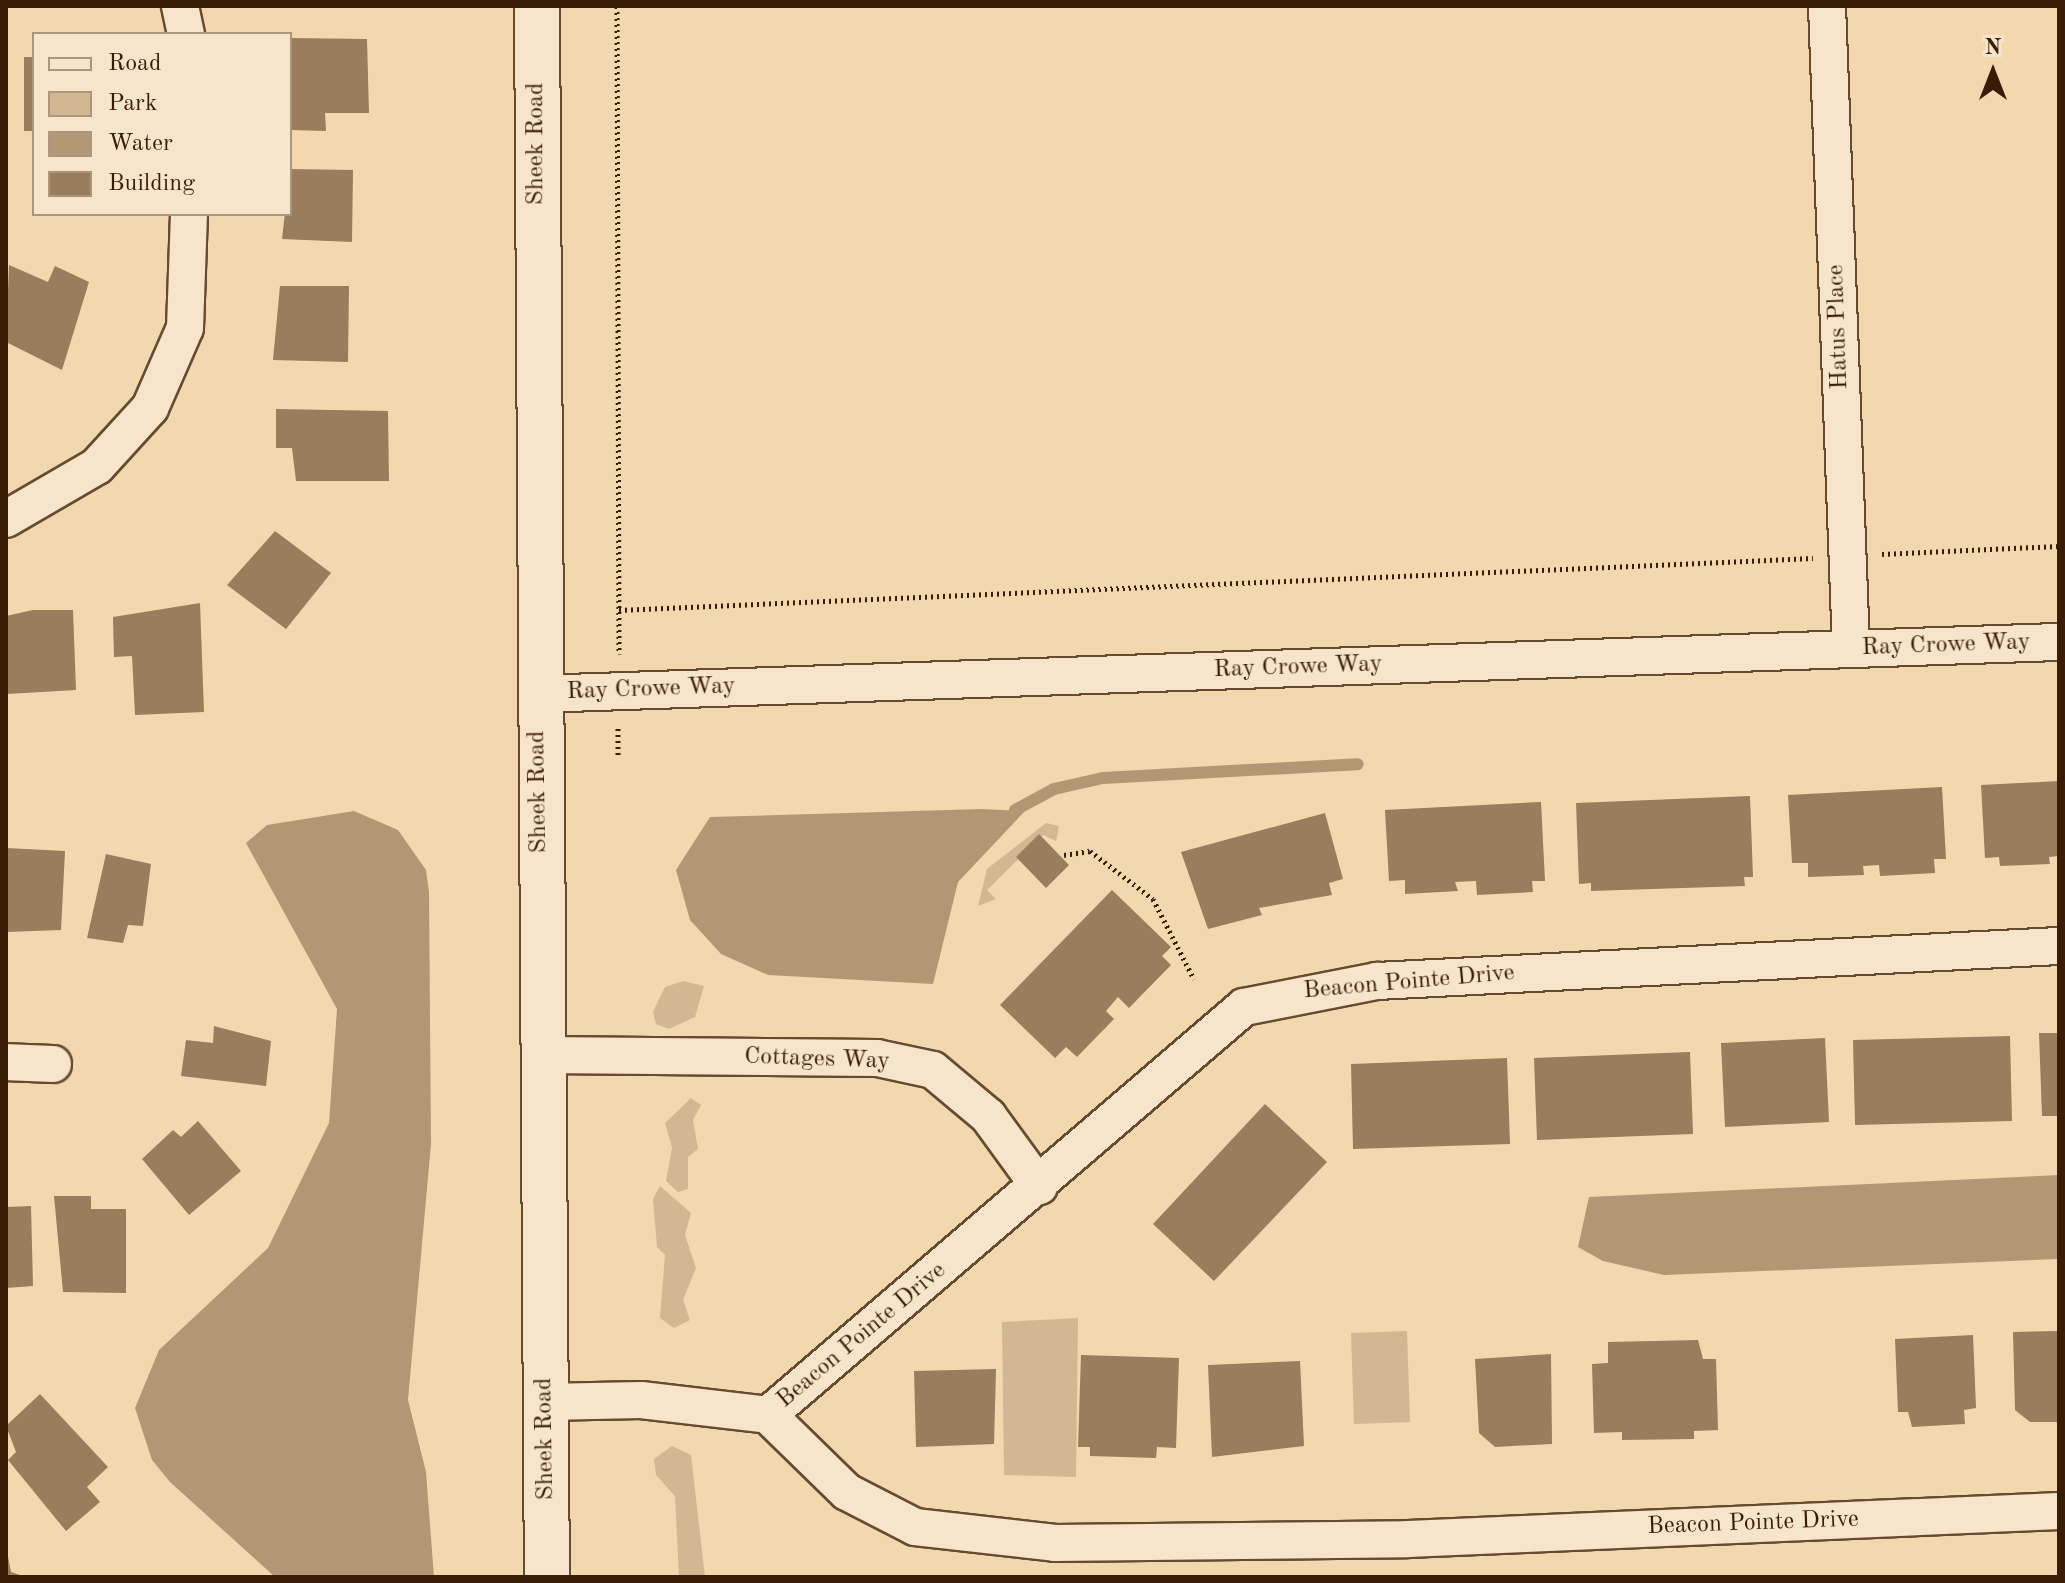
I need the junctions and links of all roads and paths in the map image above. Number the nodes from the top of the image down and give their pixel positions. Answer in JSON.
{"nodes":[{"id":1,"x":180,"y":6,"type":"edge"},
{"id":2,"x":537,"y":6,"type":"edge"},
{"id":3,"x":617,"y":6,"type":"edge"},
{"id":4,"x":1827,"y":6,"type":"edge"},
{"id":5,"x":186,"y":32,"type":"edge"},
{"id":6,"x":189,"y":216,"type":"edge"},
{"id":7,"x":6,"y":519,"type":"edge"},
{"id":8,"x":2059,"y":546,"type":"edge"},
{"id":9,"x":1906,"y":553,"type":"dead end"},
{"id":10,"x":1770,"y":560,"type":"dead end"},
{"id":11,"x":2059,"y":642,"type":"edge"},
{"id":12,"x":1851,"y":649,"type":"junction"},
{"id":13,"x":538,"y":694,"type":"junction"},
{"id":14,"x":1064,"y":855,"type":"dead end"},
{"id":15,"x":2059,"y":946,"type":"edge"},
{"id":16,"x":1194,"y":979,"type":"dead end"},
{"id":17,"x":542,"y":1055,"type":"junction"},
{"id":18,"x":6,"y":1062,"type":"edge"},
{"id":19,"x":53,"y":1064,"type":"dead end"},
{"id":20,"x":1039,"y":1186,"type":"junction"},
{"id":21,"x":545,"y":1402,"type":"junction"},
{"id":22,"x":768,"y":1415,"type":"junction"},
{"id":23,"x":2059,"y":1511,"type":"edge"},
{"id":24,"x":547,"y":1577,"type":"edge"}],
"edges":[{"from":1,"to":5,"type":"street"},
{"from":2,"to":13,"type":"street","name":"Sheek Road"},
{"from":3,"to":10,"type":"path"},
{"from":4,"to":12,"type":"street","name":"Hatus Place"},
{"from":6,"to":7,"type":"street"},
{"from":8,"to":9,"type":"path"},
{"from":11,"to":12,"type":"street","name":"Ray Crowe Way"},
{"from":12,"to":13,"type":"street","name":"Ray Crowe Way"},
{"from":13,"to":17,"type":"street","name":"Sheek Road"},
{"from":14,"to":16,"type":"path"},
{"from":15,"to":20,"type":"street","name":"Beacon Pointe Drive"},
{"from":17,"to":20,"type":"street","name":"Cottages Way"},
{"from":17,"to":21,"type":"street","name":"Sheek Road"},
{"from":18,"to":19,"type":"street"},
{"from":20,"to":22,"type":"street","name":"Beacon Pointe Drive"},
{"from":21,"to":22,"type":"street","name":"Beacon Pointe Drive"},
{"from":21,"to":24,"type":"street","name":"Sheek Road"},
{"from":22,"to":23,"type":"street","name":"Beacon Pointe Drive"}]}
